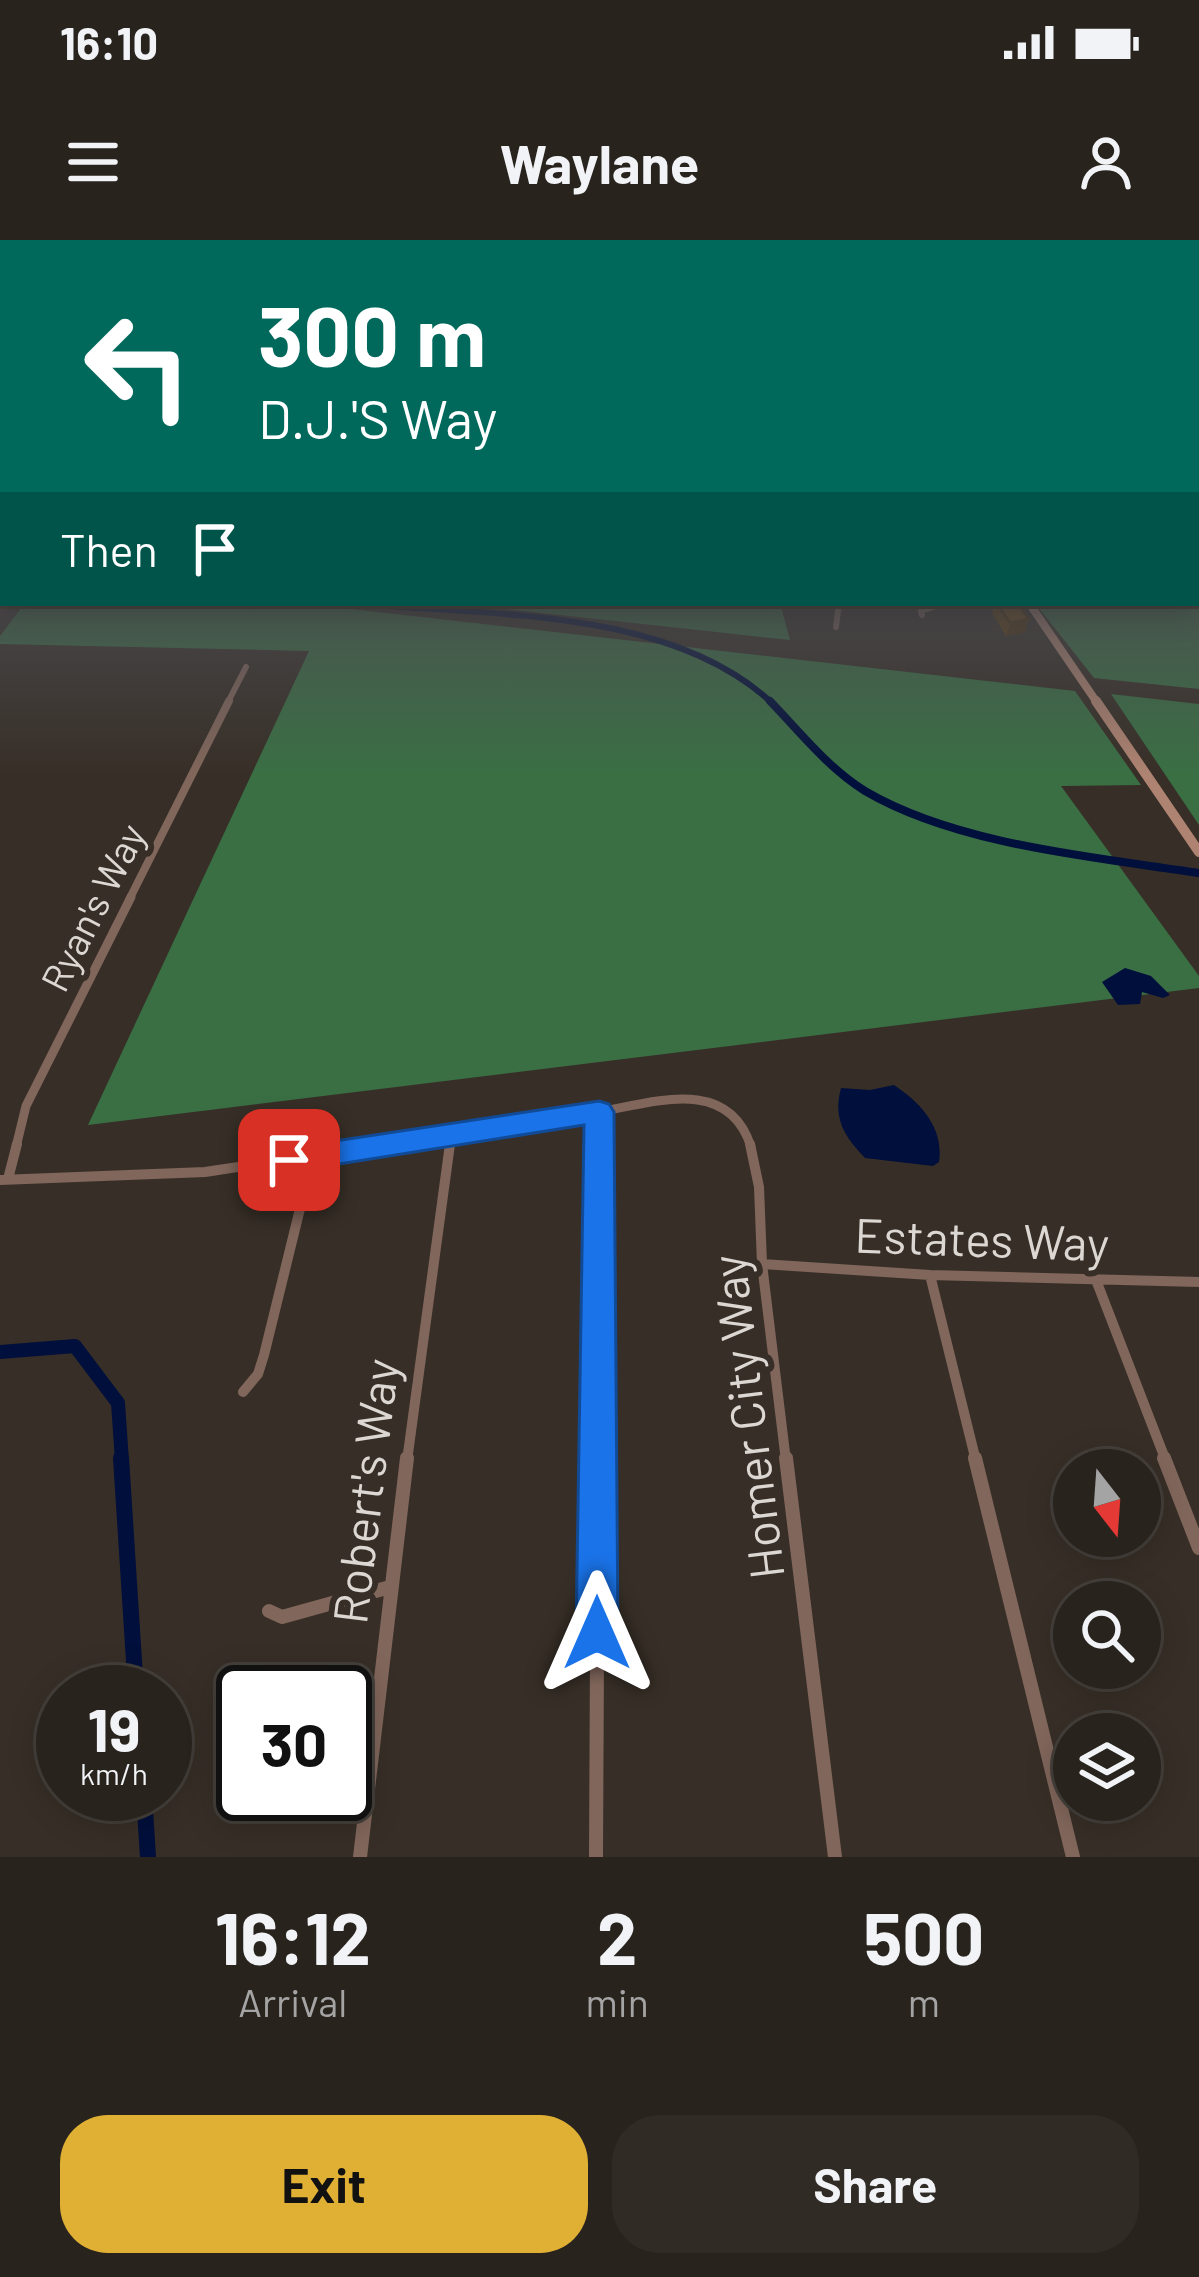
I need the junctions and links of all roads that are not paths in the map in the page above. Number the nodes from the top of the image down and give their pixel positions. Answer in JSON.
{"nodes":[{"id":1,"x":1044,"y":624,"type":"edge"},
{"id":2,"x":245,"y":667,"type":"dead end"},
{"id":3,"x":1199,"y":853,"type":"edge"},
{"id":4,"x":599,"y":1112,"type":"junction"},
{"id":5,"x":451,"y":1136,"type":"junction"},
{"id":6,"x":313,"y":1156,"type":"junction"},
{"id":7,"x":4,"y":1180,"type":"edge"},
{"id":8,"x":762,"y":1264,"type":"junction"},
{"id":9,"x":930,"y":1275,"type":"junction"},
{"id":10,"x":1096,"y":1280,"type":"junction"},
{"id":11,"x":1199,"y":1282,"type":"edge"},
{"id":12,"x":243,"y":1392,"type":"dead end"},
{"id":13,"x":1199,"y":1548,"type":"edge"},
{"id":14,"x":390,"y":1587,"type":"junction"},
{"id":15,"x":268,"y":1611,"type":"dead end"},
{"id":16,"x":360,"y":1857,"type":"edge"},
{"id":17,"x":596,"y":1857,"type":"edge"},
{"id":18,"x":835,"y":1857,"type":"edge"},
{"id":19,"x":1072,"y":1857,"type":"edge"}],
"edges":[{"from":1,"to":3,"type":"street"},
{"from":2,"to":7,"type":"street","name":"Ryan's Way"},
{"from":4,"to":5,"type":"street","name":"Homer City Way"},
{"from":4,"to":8,"type":"street","name":"Homer City Way"},
{"from":4,"to":17,"type":"street"},
{"from":5,"to":6,"type":"street","name":"Homer City Way"},
{"from":5,"to":14,"type":"street","name":"Robert's Way"},
{"from":6,"to":7,"type":"street","name":"Homer City Way"},
{"from":6,"to":12,"type":"street"},
{"from":8,"to":9,"type":"street","name":"Estates Way"},
{"from":8,"to":18,"type":"street","name":"Homer City Way"},
{"from":9,"to":10,"type":"street","name":"Estates Way"},
{"from":9,"to":19,"type":"street"},
{"from":10,"to":11,"type":"street","name":"Estates Way"},
{"from":10,"to":13,"type":"street"},
{"from":14,"to":15,"type":"street"},
{"from":14,"to":16,"type":"street","name":"Robert's Way"}]}
